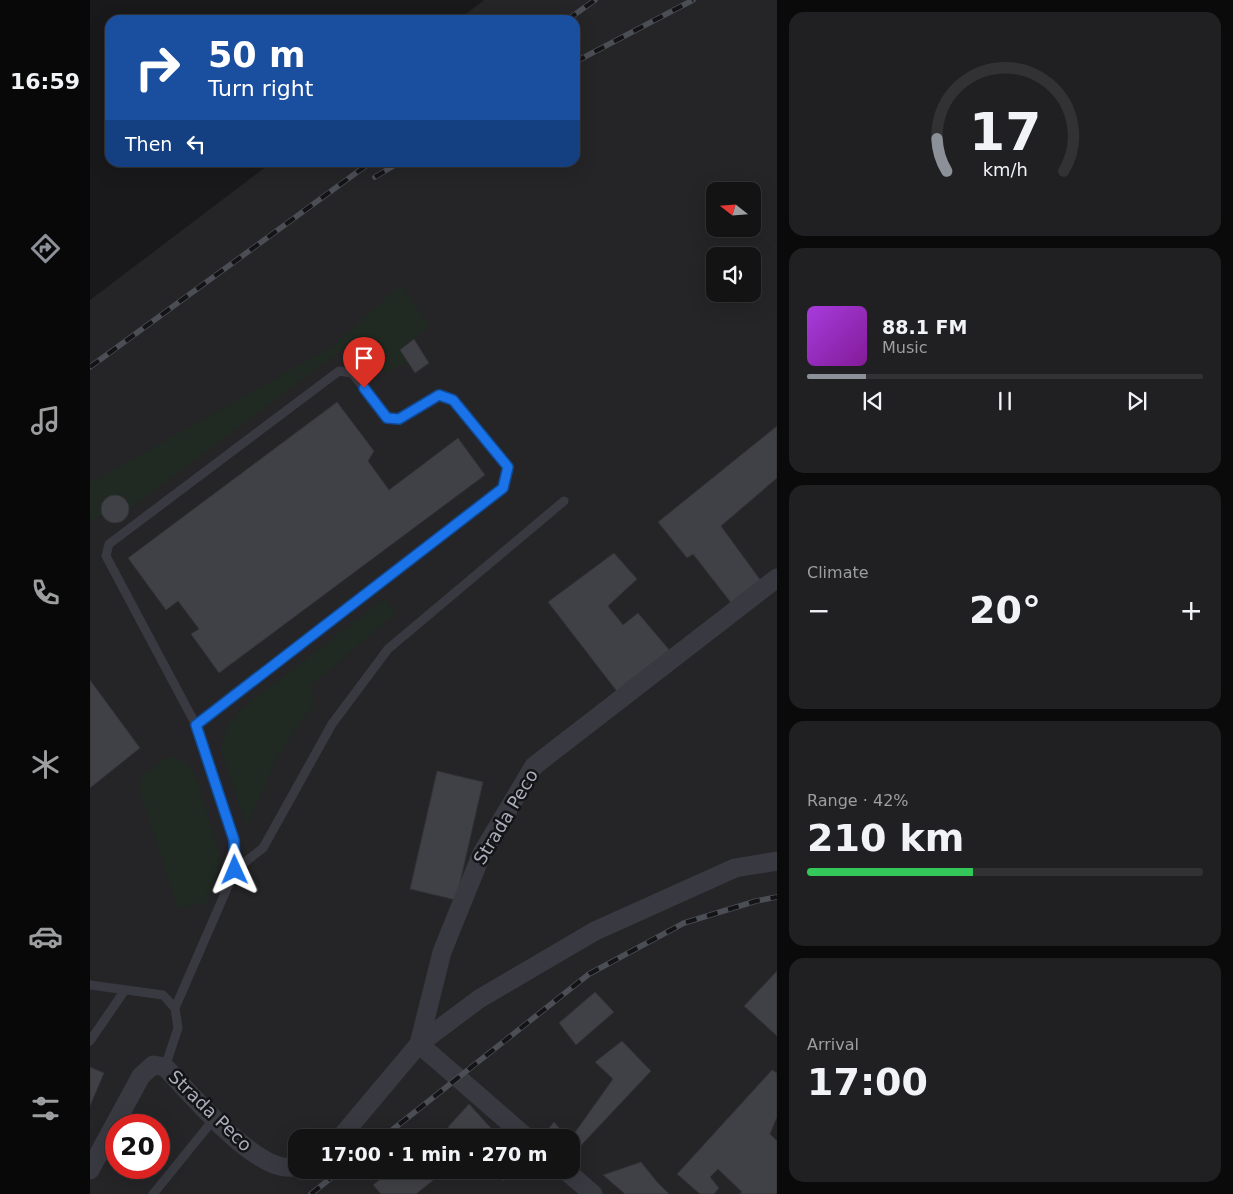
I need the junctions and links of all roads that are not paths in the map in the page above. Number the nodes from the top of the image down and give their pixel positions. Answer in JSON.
{"nodes":[{"id":1,"x":564,"y":502,"type":"dead end"},
{"id":2,"x":777,"y":578,"type":"edge"},
{"id":3,"x":196,"y":725,"type":"junction"},
{"id":4,"x":777,"y":861,"type":"edge"},
{"id":5,"x":235,"y":870,"type":"junction"},
{"id":6,"x":90,"y":985,"type":"edge"},
{"id":7,"x":125,"y":990,"type":"junction"},
{"id":8,"x":175,"y":1008,"type":"junction"},
{"id":9,"x":90,"y":1041,"type":"edge"},
{"id":10,"x":419,"y":1044,"type":"junction"},
{"id":11,"x":165,"y":1067,"type":"junction"},
{"id":12,"x":214,"y":1119,"type":"junction"},
{"id":13,"x":348,"y":1129,"type":"edge"},
{"id":14,"x":517,"y":1129,"type":"edge"},
{"id":15,"x":288,"y":1167,"type":"edge"},
{"id":16,"x":90,"y":1170,"type":"edge"},
{"id":17,"x":575,"y":1179,"type":"edge"},
{"id":18,"x":153,"y":1194,"type":"edge"},
{"id":19,"x":592,"y":1194,"type":"edge"}],
"edges":[{"from":1,"to":5,"type":"lane"},
{"from":2,"to":10,"type":"street","name":"Strada Peco"},
{"from":3,"to":3,"type":"lane"},
{"from":3,"to":5,"type":"lane"},
{"from":4,"to":10,"type":"street","name":"Strada Peco"},
{"from":5,"to":8,"type":"lane"},
{"from":6,"to":7,"type":"lane"},
{"from":7,"to":8,"type":"lane"},
{"from":7,"to":9,"type":"lane"},
{"from":8,"to":11,"type":"lane"},
{"from":10,"to":13,"type":"street","name":"Strada Peco"},
{"from":10,"to":14,"type":"street"},
{"from":11,"to":12,"type":"street","name":"Strada Peco"},
{"from":11,"to":16,"type":"street","name":"Strada Peco"},
{"from":12,"to":15,"type":"street","name":"Strada Peco"},
{"from":12,"to":18,"type":"lane"},
{"from":17,"to":19,"type":"street"}]}
